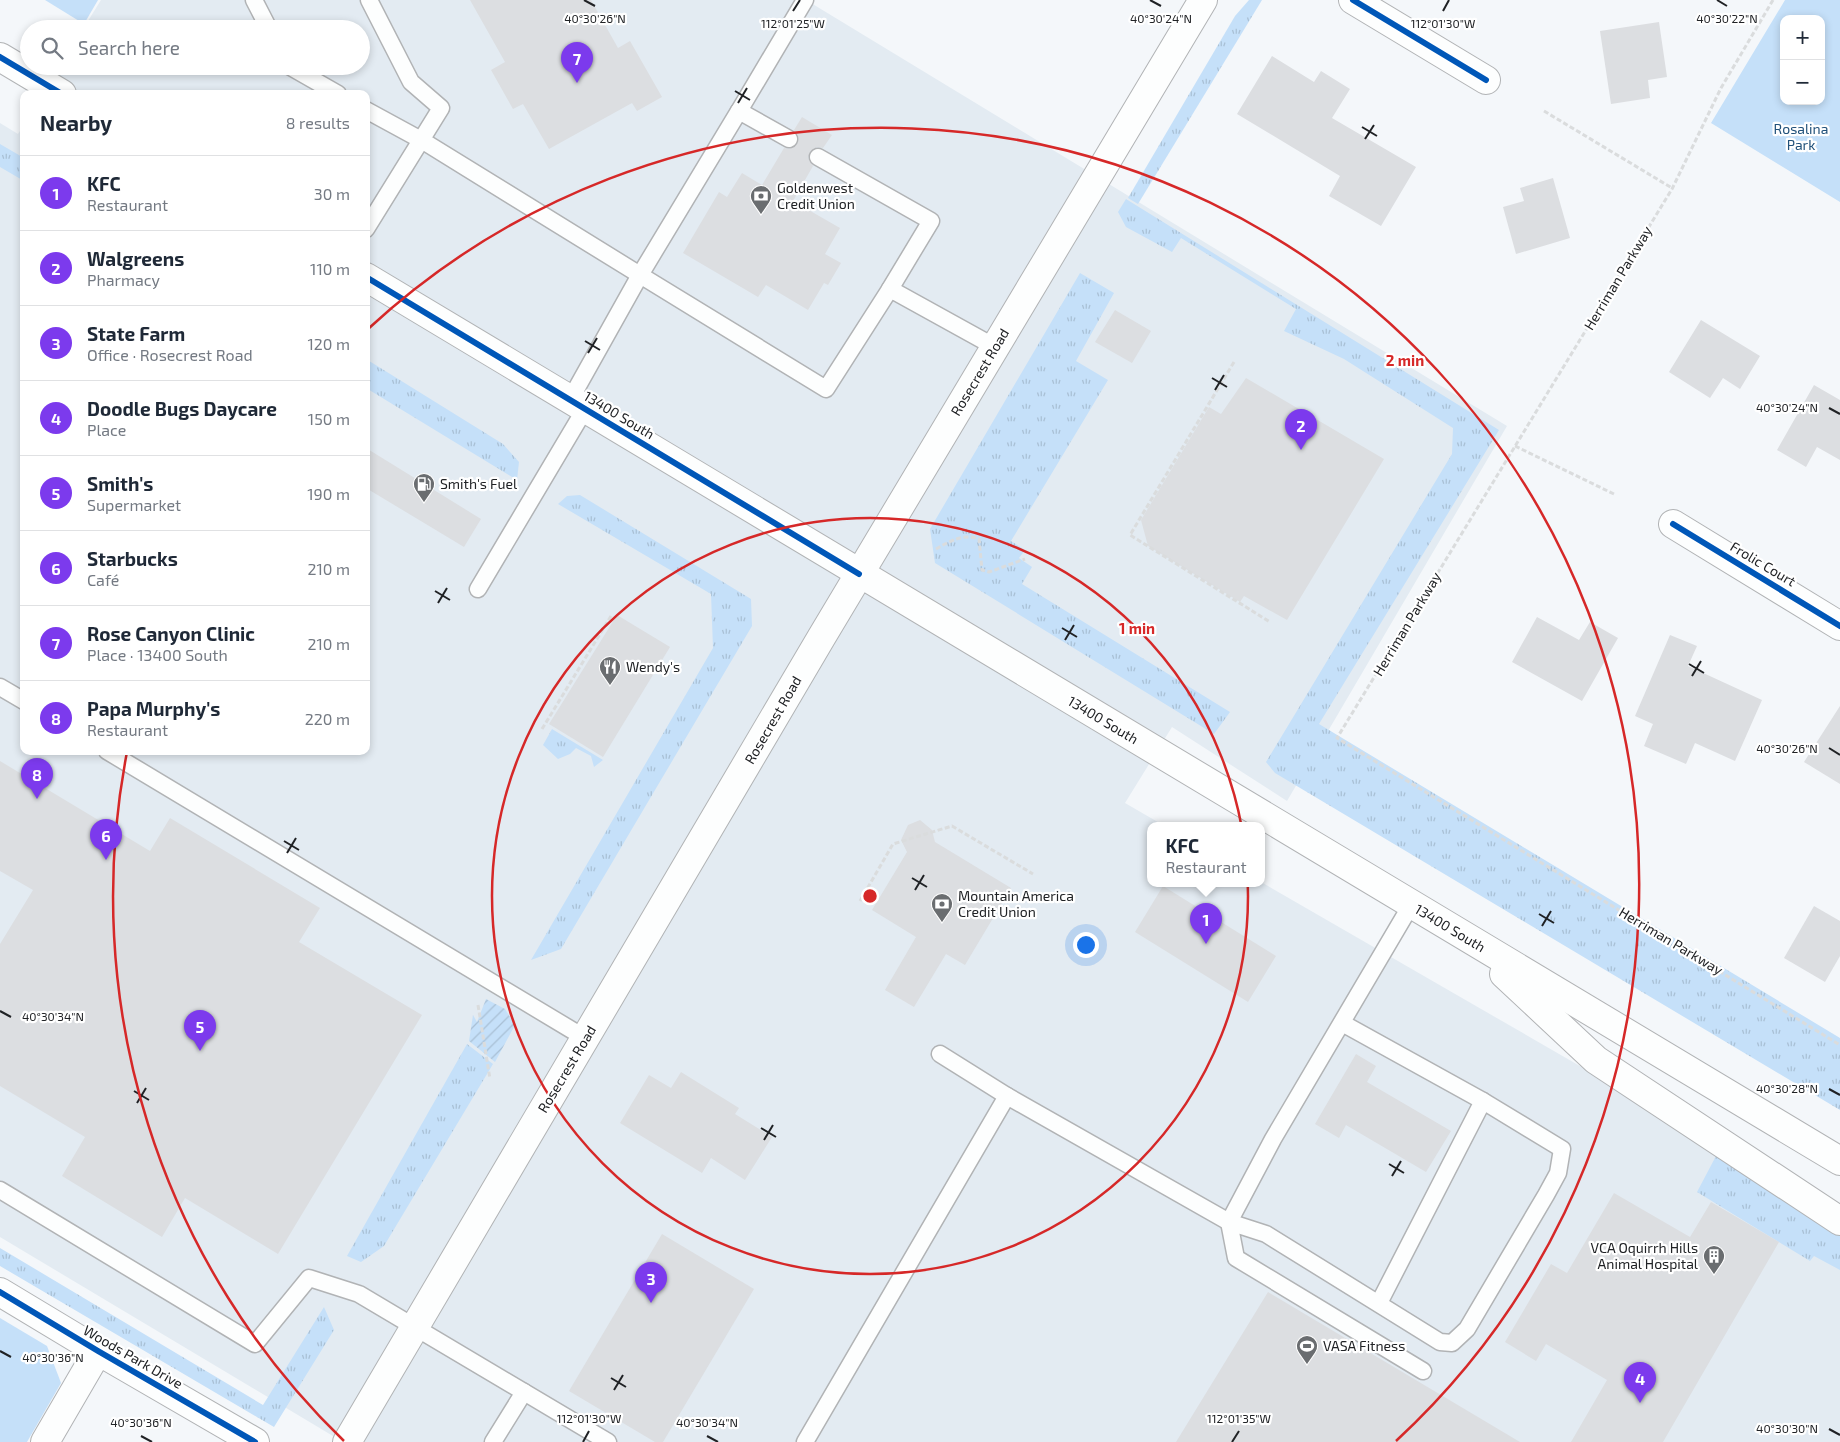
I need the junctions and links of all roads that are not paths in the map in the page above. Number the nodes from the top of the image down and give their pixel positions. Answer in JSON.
{"nodes":[{"id":1,"x":254,"y":0,"type":"edge"},
{"id":2,"x":369,"y":0,"type":"edge"},
{"id":3,"x":805,"y":0,"type":"edge"},
{"id":4,"x":1202,"y":0,"type":"edge"},
{"id":5,"x":1354,"y":0,"type":"edge"},
{"id":6,"x":264,"y":20,"type":"edge"},
{"id":7,"x":0,"y":56,"type":"edge"},
{"id":8,"x":20,"y":68,"type":"edge"},
{"id":9,"x":31,"y":75,"type":"edge"},
{"id":10,"x":305,"y":75,"type":"edge"},
{"id":11,"x":1486,"y":80,"type":"dead end"},
{"id":12,"x":55,"y":90,"type":"edge"},
{"id":13,"x":331,"y":90,"type":"edge"},
{"id":14,"x":740,"y":110,"type":"junction"},
{"id":15,"x":370,"y":112,"type":"edge"},
{"id":16,"x":789,"y":139,"type":"dead end"},
{"id":17,"x":423,"y":141,"type":"junction"},
{"id":18,"x":818,"y":157,"type":"dead end"},
{"id":19,"x":370,"y":223,"type":"edge"},
{"id":20,"x":640,"y":276,"type":"junction"},
{"id":21,"x":370,"y":279,"type":"edge"},
{"id":22,"x":890,"y":289,"type":"junction"},
{"id":23,"x":995,"y":347,"type":"junction"},
{"id":24,"x":577,"y":404,"type":"junction"},
{"id":25,"x":1673,"y":524,"type":"dead end"},
{"id":26,"x":859,"y":574,"type":"junction"},
{"id":27,"x":478,"y":589,"type":"dead end"},
{"id":28,"x":1840,"y":626,"type":"edge"},
{"id":29,"x":0,"y":687,"type":"edge"},
{"id":30,"x":20,"y":699,"type":"edge"},
{"id":31,"x":114,"y":755,"type":"edge"},
{"id":32,"x":1411,"y":905,"type":"junction"},
{"id":33,"x":1465,"y":937,"type":"junction"},
{"id":34,"x":1342,"y":1023,"type":"junction"},
{"id":35,"x":585,"y":1038,"type":"junction"},
{"id":36,"x":940,"y":1054,"type":"dead end"},
{"id":37,"x":1008,"y":1096,"type":"junction"},
{"id":38,"x":1484,"y":1101,"type":"junction"},
{"id":39,"x":1840,"y":1161,"type":"edge"},
{"id":40,"x":0,"y":1190,"type":"edge"},
{"id":41,"x":1840,"y":1221,"type":"edge"},
{"id":42,"x":1229,"y":1222,"type":"junction"},
{"id":43,"x":0,"y":1292,"type":"edge"},
{"id":44,"x":1379,"y":1304,"type":"junction"},
{"id":45,"x":414,"y":1327,"type":"junction"},
{"id":46,"x":98,"y":1351,"type":"junction"},
{"id":47,"x":1422,"y":1371,"type":"dead end"},
{"id":48,"x":524,"y":1392,"type":"junction"},
{"id":49,"x":45,"y":1442,"type":"edge"},
{"id":50,"x":255,"y":1442,"type":"edge"},
{"id":51,"x":347,"y":1442,"type":"edge"},
{"id":52,"x":493,"y":1442,"type":"edge"},
{"id":53,"x":608,"y":1442,"type":"edge"},
{"id":54,"x":805,"y":1442,"type":"edge"}],
"edges":[{"from":1,"to":6,"type":"lane"},
{"from":2,"to":17,"type":"lane"},
{"from":3,"to":14,"type":"lane"},
{"from":4,"to":23,"type":"main road","name":"Rosecrest Road"},
{"from":5,"to":11,"type":"main road"},
{"from":7,"to":8,"type":"main road"},
{"from":9,"to":12,"type":"main road"},
{"from":10,"to":13,"type":"lane"},
{"from":14,"to":16,"type":"lane"},
{"from":14,"to":20,"type":"lane"},
{"from":15,"to":17,"type":"lane"},
{"from":17,"to":19,"type":"lane"},
{"from":17,"to":20,"type":"lane"},
{"from":18,"to":22,"type":"lane"},
{"from":20,"to":22,"type":"lane"},
{"from":20,"to":24,"type":"lane"},
{"from":21,"to":24,"type":"main road","name":"13400 South"},
{"from":22,"to":23,"type":"lane"},
{"from":23,"to":26,"type":"main road","name":"Rosecrest Road"},
{"from":24,"to":26,"type":"main road","name":"13400 South"},
{"from":24,"to":27,"type":"lane"},
{"from":25,"to":28,"type":"main road","name":"Frolic Court"},
{"from":26,"to":32,"type":"main road","name":"13400 South"},
{"from":26,"to":35,"type":"main road","name":"Rosecrest Road"},
{"from":29,"to":30,"type":"lane"},
{"from":31,"to":35,"type":"lane"},
{"from":32,"to":33,"type":"main road","name":"13400 South"},
{"from":32,"to":34,"type":"lane"},
{"from":33,"to":39,"type":"main road","name":"13400 South"},
{"from":33,"to":41,"type":"main road"},
{"from":34,"to":38,"type":"lane"},
{"from":34,"to":42,"type":"lane"},
{"from":35,"to":45,"type":"main road","name":"Rosecrest Road"},
{"from":36,"to":37,"type":"lane"},
{"from":37,"to":42,"type":"lane"},
{"from":37,"to":54,"type":"lane"},
{"from":38,"to":44,"type":"lane"},
{"from":38,"to":44,"type":"lane"},
{"from":40,"to":45,"type":"lane"},
{"from":42,"to":44,"type":"lane"},
{"from":42,"to":47,"type":"lane"},
{"from":43,"to":46,"type":"main road","name":"Woods Park Drive"},
{"from":45,"to":48,"type":"lane"},
{"from":45,"to":51,"type":"main road","name":"Rosecrest Road"},
{"from":46,"to":49,"type":"main road"},
{"from":46,"to":50,"type":"main road","name":"Woods Park Drive"},
{"from":48,"to":52,"type":"lane"},
{"from":48,"to":53,"type":"lane"}]}
